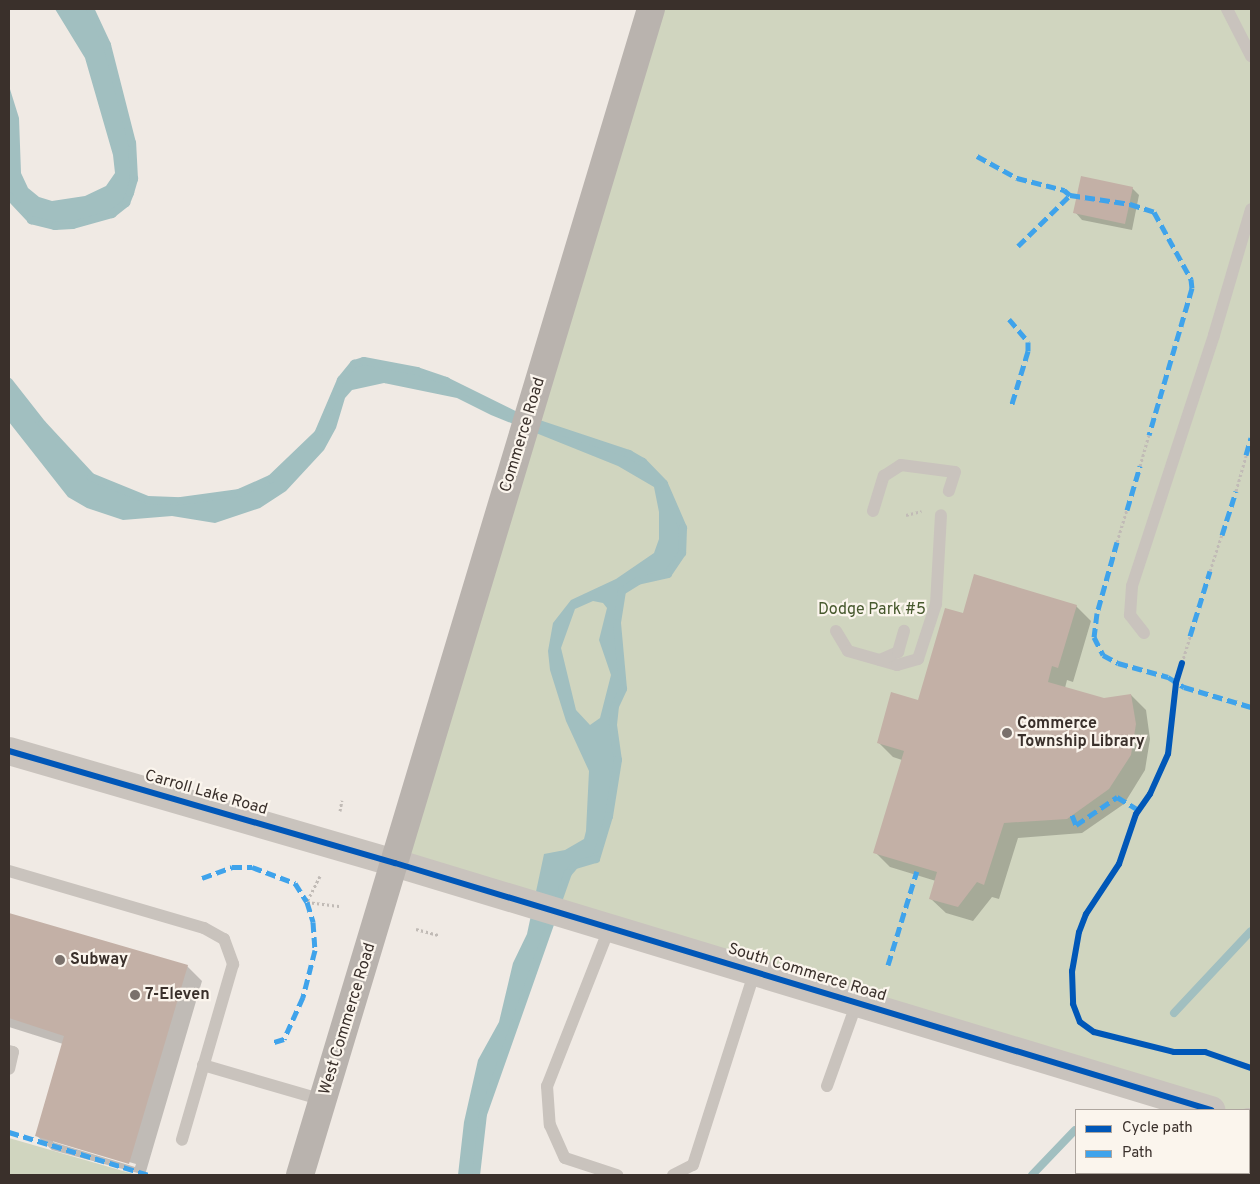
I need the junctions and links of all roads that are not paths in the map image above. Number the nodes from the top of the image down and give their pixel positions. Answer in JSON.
{"nodes":[{"id":1,"x":651,"y":9,"type":"edge"},
{"id":2,"x":1227,"y":9,"type":"edge"},
{"id":3,"x":1251,"y":56,"type":"edge"},
{"id":4,"x":1251,"y":209,"type":"edge"},
{"id":5,"x":949,"y":491,"type":"dead end"},
{"id":6,"x":873,"y":511,"type":"dead end"},
{"id":7,"x":941,"y":515,"type":"dead end"},
{"id":8,"x":836,"y":631,"type":"dead end"},
{"id":9,"x":904,"y":631,"type":"dead end"},
{"id":10,"x":1144,"y":633,"type":"dead end"},
{"id":11,"x":880,"y":660,"type":"junction"},
{"id":12,"x":9,"y":751,"type":"edge"},
{"id":13,"x":395,"y":862,"type":"junction"},
{"id":14,"x":9,"y":871,"type":"edge"},
{"id":15,"x":609,"y":929,"type":"junction"},
{"id":16,"x":755,"y":972,"type":"junction"},
{"id":17,"x":857,"y":1002,"type":"junction"},
{"id":18,"x":9,"y":1051,"type":"edge"},
{"id":19,"x":203,"y":1065,"type":"junction"},
{"id":20,"x":9,"y":1069,"type":"edge"},
{"id":21,"x":828,"y":1086,"type":"dead end"},
{"id":22,"x":323,"y":1100,"type":"junction"},
{"id":23,"x":1208,"y":1109,"type":"edge"},
{"id":24,"x":182,"y":1140,"type":"dead end"},
{"id":25,"x":300,"y":1175,"type":"edge"},
{"id":26,"x":617,"y":1175,"type":"edge"},
{"id":27,"x":673,"y":1175,"type":"edge"}],
"edges":[{"from":1,"to":13,"type":"main road","name":"Commerce Road"},
{"from":2,"to":3,"type":"lane"},
{"from":4,"to":10,"type":"lane"},
{"from":5,"to":6,"type":"lane"},
{"from":7,"to":11,"type":"lane"},
{"from":8,"to":11,"type":"lane"},
{"from":9,"to":11,"type":"lane"},
{"from":12,"to":13,"type":"street","name":"Carroll Lake Road"},
{"from":13,"to":15,"type":"street","name":"South Commerce Road"},
{"from":13,"to":22,"type":"main road","name":"West Commerce Road"},
{"from":14,"to":19,"type":"lane"},
{"from":15,"to":16,"type":"street","name":"South Commerce Road"},
{"from":15,"to":26,"type":"lane"},
{"from":16,"to":17,"type":"street","name":"South Commerce Road"},
{"from":16,"to":27,"type":"lane"},
{"from":17,"to":21,"type":"lane"},
{"from":17,"to":23,"type":"street","name":"South Commerce Road"},
{"from":18,"to":20,"type":"lane"},
{"from":19,"to":22,"type":"lane"},
{"from":19,"to":24,"type":"lane"},
{"from":22,"to":25,"type":"main road","name":"West Commerce Road"}]}
